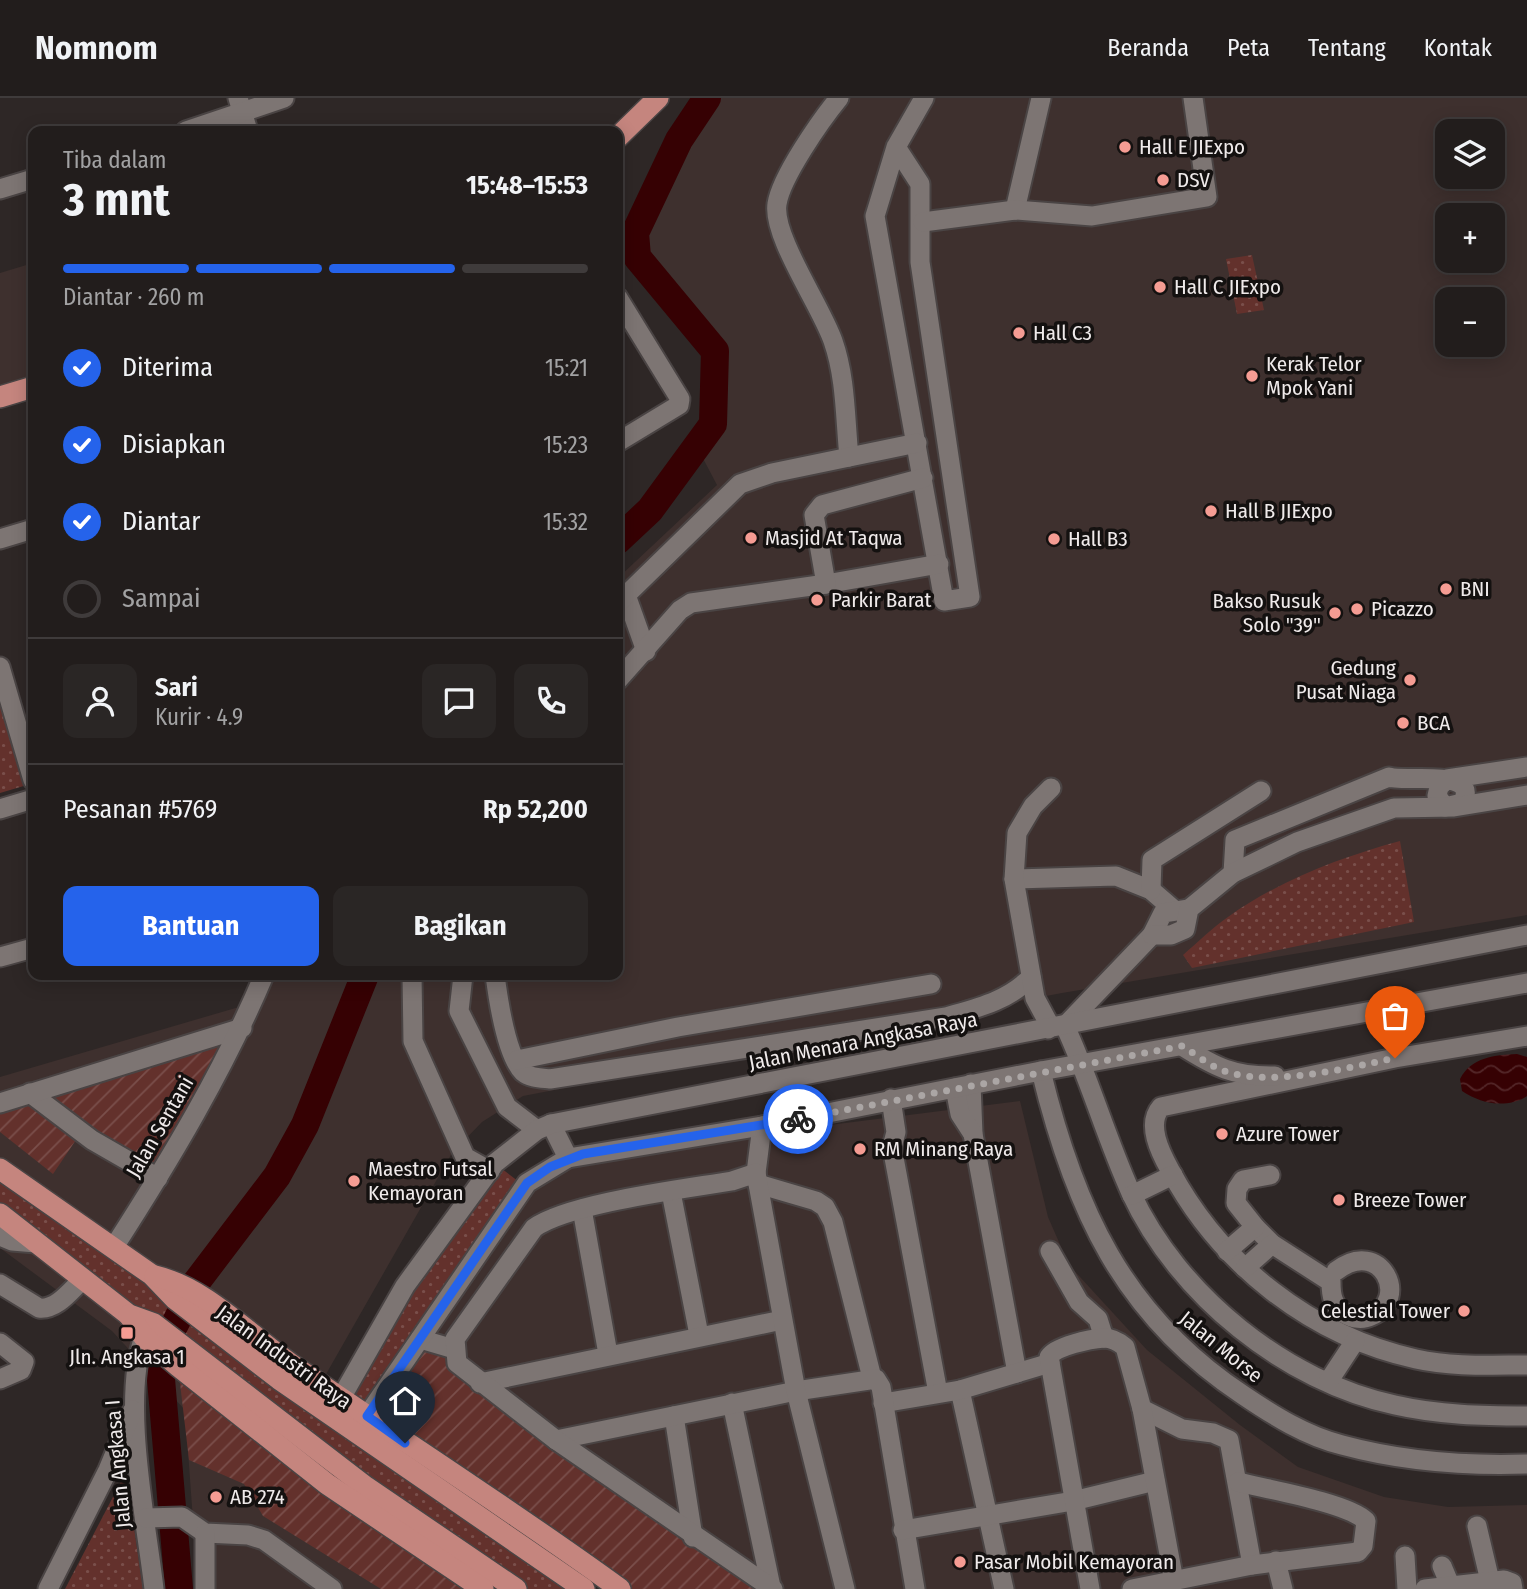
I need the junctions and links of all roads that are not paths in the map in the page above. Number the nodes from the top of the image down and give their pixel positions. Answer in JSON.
{"nodes":[{"id":1,"x":284,"y":98,"type":"edge"},
{"id":2,"x":657,"y":98,"type":"edge"},
{"id":3,"x":839,"y":98,"type":"edge"},
{"id":4,"x":924,"y":98,"type":"edge"},
{"id":5,"x":1041,"y":98,"type":"edge"},
{"id":6,"x":1193,"y":98,"type":"edge"},
{"id":7,"x":243,"y":114,"type":"edge"},
{"id":8,"x":203,"y":126,"type":"edge"},
{"id":9,"x":623,"y":132,"type":"edge"},
{"id":10,"x":896,"y":147,"type":"junction"},
{"id":11,"x":28,"y":181,"type":"edge"},
{"id":12,"x":0,"y":189,"type":"edge"},
{"id":13,"x":1015,"y":210,"type":"junction"},
{"id":14,"x":923,"y":222,"type":"junction"},
{"id":15,"x":623,"y":312,"type":"edge"},
{"id":16,"x":28,"y":389,"type":"edge"},
{"id":17,"x":0,"y":397,"type":"edge"},
{"id":18,"x":623,"y":439,"type":"edge"},
{"id":19,"x":916,"y":443,"type":"junction"},
{"id":20,"x":849,"y":457,"type":"junction"},
{"id":21,"x":923,"y":478,"type":"junction"},
{"id":22,"x":28,"y":530,"type":"edge"},
{"id":23,"x":0,"y":539,"type":"edge"},
{"id":24,"x":939,"y":564,"type":"junction"},
{"id":25,"x":826,"y":584,"type":"junction"},
{"id":26,"x":623,"y":598,"type":"edge"},
{"id":27,"x":623,"y":601,"type":"edge"},
{"id":28,"x":646,"y":651,"type":"junction"},
{"id":29,"x":0,"y":670,"type":"edge"},
{"id":30,"x":623,"y":675,"type":"edge"},
{"id":31,"x":28,"y":763,"type":"edge"},
{"id":32,"x":1527,"y":767,"type":"edge"},
{"id":33,"x":1447,"y":779,"type":"junction"},
{"id":34,"x":1398,"y":780,"type":"junction"},
{"id":35,"x":1051,"y":788,"type":"dead end"},
{"id":36,"x":1261,"y":791,"type":"dead end"},
{"id":37,"x":1527,"y":795,"type":"edge"},
{"id":38,"x":28,"y":801,"type":"edge"},
{"id":39,"x":1454,"y":807,"type":"junction"},
{"id":40,"x":0,"y":809,"type":"edge"},
{"id":41,"x":1297,"y":842,"type":"junction"},
{"id":42,"x":1233,"y":873,"type":"junction"},
{"id":43,"x":1014,"y":880,"type":"junction"},
{"id":44,"x":1151,"y":890,"type":"junction"},
{"id":45,"x":1181,"y":909,"type":"junction"},
{"id":46,"x":1527,"y":935,"type":"edge"},
{"id":47,"x":28,"y":949,"type":"edge"},
{"id":48,"x":0,"y":957,"type":"edge"},
{"id":49,"x":1031,"y":977,"type":"junction"},
{"id":50,"x":262,"y":980,"type":"edge"},
{"id":51,"x":412,"y":980,"type":"edge"},
{"id":52,"x":462,"y":980,"type":"edge"},
{"id":53,"x":496,"y":980,"type":"edge"},
{"id":54,"x":1527,"y":983,"type":"edge"},
{"id":55,"x":931,"y":984,"type":"dead end"},
{"id":56,"x":1056,"y":1027,"type":"junction"},
{"id":57,"x":242,"y":1028,"type":"junction"},
{"id":58,"x":1527,"y":1036,"type":"edge"},
{"id":59,"x":1182,"y":1046,"type":"junction"},
{"id":60,"x":517,"y":1060,"type":"junction"},
{"id":61,"x":1083,"y":1063,"type":"junction"},
{"id":62,"x":1041,"y":1071,"type":"junction"},
{"id":63,"x":1318,"y":1074,"type":"junction"},
{"id":64,"x":963,"y":1086,"type":"junction"},
{"id":65,"x":30,"y":1093,"type":"junction"},
{"id":66,"x":885,"y":1100,"type":"junction"},
{"id":67,"x":0,"y":1103,"type":"edge"},
{"id":68,"x":544,"y":1127,"type":"junction"},
{"id":69,"x":756,"y":1127,"type":"junction"},
{"id":70,"x":506,"y":1155,"type":"junction"},
{"id":71,"x":568,"y":1158,"type":"junction"},
{"id":72,"x":0,"y":1169,"type":"edge"},
{"id":73,"x":490,"y":1171,"type":"junction"},
{"id":74,"x":1173,"y":1175,"type":"junction"},
{"id":75,"x":1270,"y":1175,"type":"dead end"},
{"id":76,"x":158,"y":1178,"type":"junction"},
{"id":77,"x":534,"y":1178,"type":"junction"},
{"id":78,"x":757,"y":1179,"type":"junction"},
{"id":79,"x":671,"y":1192,"type":"junction"},
{"id":80,"x":1132,"y":1195,"type":"junction"},
{"id":81,"x":582,"y":1209,"type":"junction"},
{"id":82,"x":0,"y":1214,"type":"edge"},
{"id":83,"x":1255,"y":1227,"type":"junction"},
{"id":84,"x":0,"y":1236,"type":"edge"},
{"id":85,"x":36,"y":1243,"type":"junction"},
{"id":86,"x":1272,"y":1244,"type":"junction"},
{"id":87,"x":114,"y":1247,"type":"junction"},
{"id":88,"x":1050,"y":1251,"type":"dead end"},
{"id":89,"x":1227,"y":1251,"type":"junction"},
{"id":90,"x":1245,"y":1268,"type":"junction"},
{"id":91,"x":1336,"y":1270,"type":"dead end"},
{"id":92,"x":83,"y":1279,"type":"junction"},
{"id":93,"x":0,"y":1284,"type":"edge"},
{"id":94,"x":202,"y":1308,"type":"junction"},
{"id":95,"x":782,"y":1320,"type":"junction"},
{"id":96,"x":423,"y":1335,"type":"junction"},
{"id":97,"x":699,"y":1335,"type":"junction"},
{"id":98,"x":154,"y":1338,"type":"junction"},
{"id":99,"x":1104,"y":1338,"type":"junction"},
{"id":100,"x":1354,"y":1341,"type":"junction"},
{"id":101,"x":0,"y":1343,"type":"edge"},
{"id":102,"x":454,"y":1349,"type":"junction"},
{"id":103,"x":608,"y":1354,"type":"junction"},
{"id":104,"x":184,"y":1359,"type":"junction"},
{"id":105,"x":1050,"y":1363,"type":"junction"},
{"id":106,"x":1527,"y":1365,"type":"edge"},
{"id":107,"x":1017,"y":1373,"type":"junction"},
{"id":108,"x":872,"y":1378,"type":"junction"},
{"id":109,"x":0,"y":1380,"type":"edge"},
{"id":110,"x":1328,"y":1382,"type":"junction"},
{"id":111,"x":480,"y":1383,"type":"junction"},
{"id":112,"x":960,"y":1390,"type":"junction"},
{"id":113,"x":796,"y":1391,"type":"junction"},
{"id":114,"x":938,"y":1393,"type":"junction"},
{"id":115,"x":341,"y":1398,"type":"junction"},
{"id":116,"x":732,"y":1403,"type":"junction"},
{"id":117,"x":883,"y":1403,"type":"junction"},
{"id":118,"x":134,"y":1406,"type":"junction"},
{"id":119,"x":1142,"y":1409,"type":"junction"},
{"id":120,"x":367,"y":1416,"type":"junction"},
{"id":121,"x":674,"y":1416,"type":"junction"},
{"id":122,"x":1527,"y":1416,"type":"edge"},
{"id":123,"x":556,"y":1440,"type":"junction"},
{"id":124,"x":1527,"y":1464,"type":"edge"},
{"id":125,"x":1155,"y":1481,"type":"junction"},
{"id":126,"x":1238,"y":1482,"type":"junction"},
{"id":127,"x":327,"y":1484,"type":"junction"},
{"id":128,"x":366,"y":1487,"type":"junction"},
{"id":129,"x":460,"y":1493,"type":"junction"},
{"id":130,"x":1073,"y":1501,"type":"junction"},
{"id":131,"x":985,"y":1515,"type":"junction"},
{"id":132,"x":167,"y":1517,"type":"junction"},
{"id":133,"x":1477,"y":1526,"type":"dead end"},
{"id":134,"x":903,"y":1530,"type":"junction"},
{"id":135,"x":205,"y":1533,"type":"junction"},
{"id":136,"x":693,"y":1537,"type":"junction"},
{"id":137,"x":1405,"y":1556,"type":"dead end"},
{"id":138,"x":1276,"y":1561,"type":"junction"},
{"id":139,"x":1252,"y":1565,"type":"junction"},
{"id":140,"x":1442,"y":1566,"type":"dead end"},
{"id":141,"x":1174,"y":1581,"type":"junction"},
{"id":142,"x":1490,"y":1581,"type":"junction"},
{"id":143,"x":1450,"y":1585,"type":"junction"},
{"id":144,"x":772,"y":1588,"type":"edge"},
{"id":145,"x":48,"y":1589,"type":"edge"},
{"id":146,"x":154,"y":1589,"type":"edge"},
{"id":147,"x":205,"y":1589,"type":"edge"},
{"id":148,"x":332,"y":1589,"type":"edge"},
{"id":149,"x":484,"y":1589,"type":"edge"},
{"id":150,"x":516,"y":1589,"type":"edge"},
{"id":151,"x":584,"y":1589,"type":"edge"},
{"id":152,"x":620,"y":1589,"type":"edge"},
{"id":153,"x":845,"y":1589,"type":"edge"},
{"id":154,"x":915,"y":1589,"type":"edge"},
{"id":155,"x":1004,"y":1589,"type":"edge"},
{"id":156,"x":1090,"y":1589,"type":"edge"},
{"id":157,"x":1132,"y":1589,"type":"edge"},
{"id":158,"x":1283,"y":1589,"type":"edge"},
{"id":159,"x":1407,"y":1589,"type":"edge"},
{"id":160,"x":1428,"y":1589,"type":"edge"},
{"id":161,"x":1513,"y":1589,"type":"edge"}],
"edges":[{"from":1,"to":7,"type":"street"},
{"from":2,"to":9,"type":"main road"},
{"from":3,"to":20,"type":"street"},
{"from":4,"to":10,"type":"street"},
{"from":5,"to":13,"type":"street"},
{"from":6,"to":13,"type":"street"},
{"from":7,"to":8,"type":"street"},
{"from":10,"to":14,"type":"street"},
{"from":10,"to":19,"type":"street"},
{"from":11,"to":12,"type":"street"},
{"from":13,"to":14,"type":"street"},
{"from":14,"to":24,"type":"street"},
{"from":15,"to":18,"type":"street"},
{"from":16,"to":17,"type":"main road"},
{"from":19,"to":20,"type":"street"},
{"from":19,"to":21,"type":"street"},
{"from":20,"to":26,"type":"street"},
{"from":21,"to":24,"type":"street"},
{"from":21,"to":25,"type":"street"},
{"from":22,"to":23,"type":"street"},
{"from":24,"to":25,"type":"street"},
{"from":25,"to":28,"type":"street"},
{"from":27,"to":28,"type":"street"},
{"from":28,"to":30,"type":"street"},
{"from":29,"to":31,"type":"street"},
{"from":32,"to":33,"type":"street"},
{"from":33,"to":34,"type":"street"},
{"from":33,"to":39,"type":"street"},
{"from":34,"to":41,"type":"street"},
{"from":34,"to":42,"type":"street"},
{"from":35,"to":43,"type":"street"},
{"from":36,"to":44,"type":"street"},
{"from":37,"to":39,"type":"street"},
{"from":38,"to":40,"type":"street"},
{"from":39,"to":41,"type":"street"},
{"from":41,"to":42,"type":"street"},
{"from":42,"to":45,"type":"street"},
{"from":43,"to":44,"type":"street"},
{"from":43,"to":49,"type":"street"},
{"from":44,"to":45,"type":"street"},
{"from":45,"to":56,"type":"street"},
{"from":46,"to":56,"type":"street","name":"Jalan Menara Angkasa Raya"},
{"from":47,"to":48,"type":"street"},
{"from":49,"to":56,"type":"street"},
{"from":49,"to":60,"type":"street"},
{"from":50,"to":57,"type":"street","name":"Jalan Sentani"},
{"from":51,"to":73,"type":"street"},
{"from":52,"to":68,"type":"street"},
{"from":53,"to":60,"type":"street"},
{"from":54,"to":59,"type":"street"},
{"from":55,"to":60,"type":"street"},
{"from":56,"to":61,"type":"street"},
{"from":56,"to":68,"type":"street","name":"Jalan Menara Angkasa Raya"},
{"from":57,"to":65,"type":"street","name":"Jalan Sentani"},
{"from":57,"to":76,"type":"street","name":"Jalan Sentani"},
{"from":58,"to":63,"type":"street"},
{"from":59,"to":61,"type":"street"},
{"from":59,"to":63,"type":"street"},
{"from":61,"to":62,"type":"street"},
{"from":61,"to":80,"type":"street"},
{"from":62,"to":64,"type":"street"},
{"from":62,"to":124,"type":"street","name":"Jalan Morse"},
{"from":63,"to":74,"type":"street"},
{"from":64,"to":66,"type":"street"},
{"from":64,"to":107,"type":"street"},
{"from":65,"to":67,"type":"street","name":"Jalan Sentani"},
{"from":65,"to":76,"type":"street"},
{"from":66,"to":69,"type":"street"},
{"from":66,"to":114,"type":"street"},
{"from":68,"to":70,"type":"street","name":"Jalan Menara Angkasa Raya"},
{"from":68,"to":71,"type":"street"},
{"from":69,"to":71,"type":"street"},
{"from":69,"to":78,"type":"street"},
{"from":70,"to":73,"type":"street","name":"Jalan Menara Angkasa Raya"},
{"from":70,"to":77,"type":"street"},
{"from":71,"to":77,"type":"street"},
{"from":72,"to":87,"type":"main road","name":"Jalan Industri Raya"},
{"from":73,"to":115,"type":"street","name":"Jalan Menara Angkasa Raya"},
{"from":74,"to":80,"type":"street"},
{"from":74,"to":89,"type":"street"},
{"from":75,"to":83,"type":"street"},
{"from":76,"to":87,"type":"street","name":"Jalan Sentani"},
{"from":77,"to":96,"type":"street"},
{"from":78,"to":79,"type":"street"},
{"from":78,"to":95,"type":"street"},
{"from":78,"to":108,"type":"street"},
{"from":79,"to":81,"type":"street"},
{"from":79,"to":97,"type":"street"},
{"from":80,"to":110,"type":"street"},
{"from":81,"to":102,"type":"street"},
{"from":81,"to":103,"type":"street"},
{"from":82,"to":85,"type":"main road"},
{"from":83,"to":86,"type":"street"},
{"from":83,"to":89,"type":"street"},
{"from":84,"to":85,"type":"street"},
{"from":85,"to":92,"type":"main road"},
{"from":86,"to":90,"type":"street"},
{"from":86,"to":91,"type":"street"},
{"from":87,"to":94,"type":"main road","name":"Jalan Industri Raya"},
{"from":88,"to":99,"type":"street"},
{"from":89,"to":90,"type":"street"},
{"from":90,"to":100,"type":"street"},
{"from":92,"to":93,"type":"street"},
{"from":92,"to":98,"type":"main road"},
{"from":94,"to":115,"type":"main road","name":"Jalan Industri Raya"},
{"from":94,"to":129,"type":"main road","name":"Jalan Industri Raya"},
{"from":95,"to":97,"type":"street"},
{"from":95,"to":113,"type":"street"},
{"from":96,"to":102,"type":"street"},
{"from":96,"to":120,"type":"street"},
{"from":97,"to":103,"type":"street"},
{"from":98,"to":104,"type":"main road"},
{"from":98,"to":118,"type":"street","name":"Jalan Angkasa I"},
{"from":99,"to":105,"type":"street"},
{"from":99,"to":119,"type":"street"},
{"from":100,"to":106,"type":"street"},
{"from":100,"to":110,"type":"street"},
{"from":101,"to":109,"type":"street"},
{"from":102,"to":111,"type":"street"},
{"from":103,"to":111,"type":"street"},
{"from":104,"to":127,"type":"main road"},
{"from":104,"to":128,"type":"main road"},
{"from":105,"to":107,"type":"street"},
{"from":105,"to":130,"type":"street"},
{"from":107,"to":112,"type":"street"},
{"from":108,"to":113,"type":"street"},
{"from":108,"to":117,"type":"street"},
{"from":110,"to":122,"type":"street"},
{"from":111,"to":123,"type":"street"},
{"from":112,"to":114,"type":"street"},
{"from":112,"to":131,"type":"street"},
{"from":113,"to":116,"type":"street"},
{"from":113,"to":153,"type":"street"},
{"from":114,"to":117,"type":"street"},
{"from":115,"to":120,"type":"main road","name":"Jalan Industri Raya"},
{"from":116,"to":121,"type":"street"},
{"from":116,"to":144,"type":"street"},
{"from":117,"to":134,"type":"street"},
{"from":118,"to":132,"type":"street","name":"Jalan Angkasa I"},
{"from":118,"to":145,"type":"street"},
{"from":119,"to":125,"type":"street"},
{"from":119,"to":126,"type":"street"},
{"from":120,"to":129,"type":"main road","name":"Jalan Industri Raya"},
{"from":121,"to":123,"type":"street"},
{"from":121,"to":136,"type":"street"},
{"from":123,"to":136,"type":"street"},
{"from":125,"to":130,"type":"street"},
{"from":125,"to":141,"type":"street"},
{"from":126,"to":138,"type":"street"},
{"from":126,"to":139,"type":"street"},
{"from":127,"to":128,"type":"main road"},
{"from":127,"to":149,"type":"main road"},
{"from":128,"to":150,"type":"main road"},
{"from":129,"to":151,"type":"main road","name":"Jalan Industri Raya"},
{"from":129,"to":152,"type":"main road","name":"Jalan Industri Raya"},
{"from":130,"to":131,"type":"street"},
{"from":130,"to":156,"type":"street"},
{"from":131,"to":134,"type":"street"},
{"from":131,"to":155,"type":"street"},
{"from":132,"to":135,"type":"street"},
{"from":132,"to":146,"type":"street","name":"Jalan Angkasa I"},
{"from":133,"to":142,"type":"street"},
{"from":134,"to":154,"type":"street"},
{"from":135,"to":147,"type":"street"},
{"from":135,"to":148,"type":"street"},
{"from":136,"to":144,"type":"street"},
{"from":137,"to":159,"type":"street"},
{"from":138,"to":139,"type":"street"},
{"from":138,"to":158,"type":"street"},
{"from":139,"to":141,"type":"street"},
{"from":140,"to":143,"type":"street"},
{"from":141,"to":157,"type":"street"},
{"from":142,"to":143,"type":"street"},
{"from":142,"to":161,"type":"street"},
{"from":143,"to":160,"type":"street"}]}
